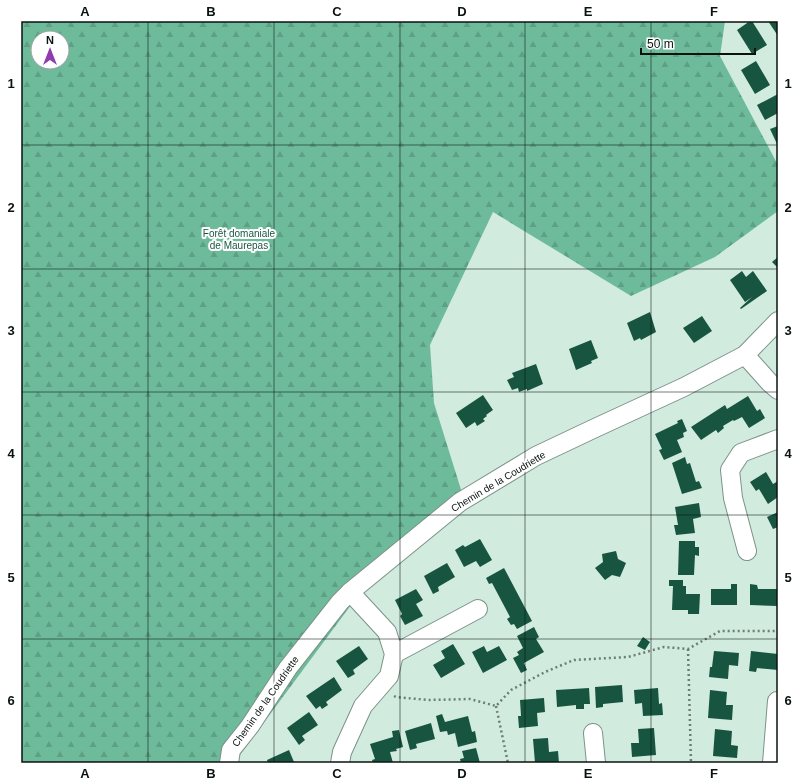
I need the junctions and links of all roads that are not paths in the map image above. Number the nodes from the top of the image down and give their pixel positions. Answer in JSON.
{"nodes":[{"id":1,"x":778,"y":321,"type":"edge"},
{"id":2,"x":745,"y":354,"type":"junction"},
{"id":3,"x":778,"y":390,"type":"edge"},
{"id":4,"x":778,"y":439,"type":"edge"},
{"id":5,"x":747,"y":551,"type":"dead end"},
{"id":6,"x":350,"y":592,"type":"junction"},
{"id":7,"x":478,"y":609,"type":"dead end"},
{"id":8,"x":394,"y":654,"type":"junction"},
{"id":9,"x":777,"y":701,"type":"dead end"},
{"id":10,"x":593,"y":733,"type":"dead end"},
{"id":11,"x":229,"y":763,"type":"edge"},
{"id":12,"x":340,"y":763,"type":"edge"},
{"id":13,"x":596,"y":763,"type":"edge"},
{"id":14,"x":772,"y":763,"type":"edge"}],
"edges":[{"from":1,"to":2,"type":"street","name":"Chemin de la Coudriette"},
{"from":2,"to":3,"type":"street"},
{"from":2,"to":6,"type":"street","name":"Chemin de la Coudriette"},
{"from":4,"to":5,"type":"street"},
{"from":6,"to":8,"type":"street"},
{"from":6,"to":11,"type":"street","name":"Chemin de la Coudriette"},
{"from":7,"to":8,"type":"street"},
{"from":8,"to":12,"type":"street"},
{"from":9,"to":14,"type":"street"},
{"from":10,"to":13,"type":"street"}]}
